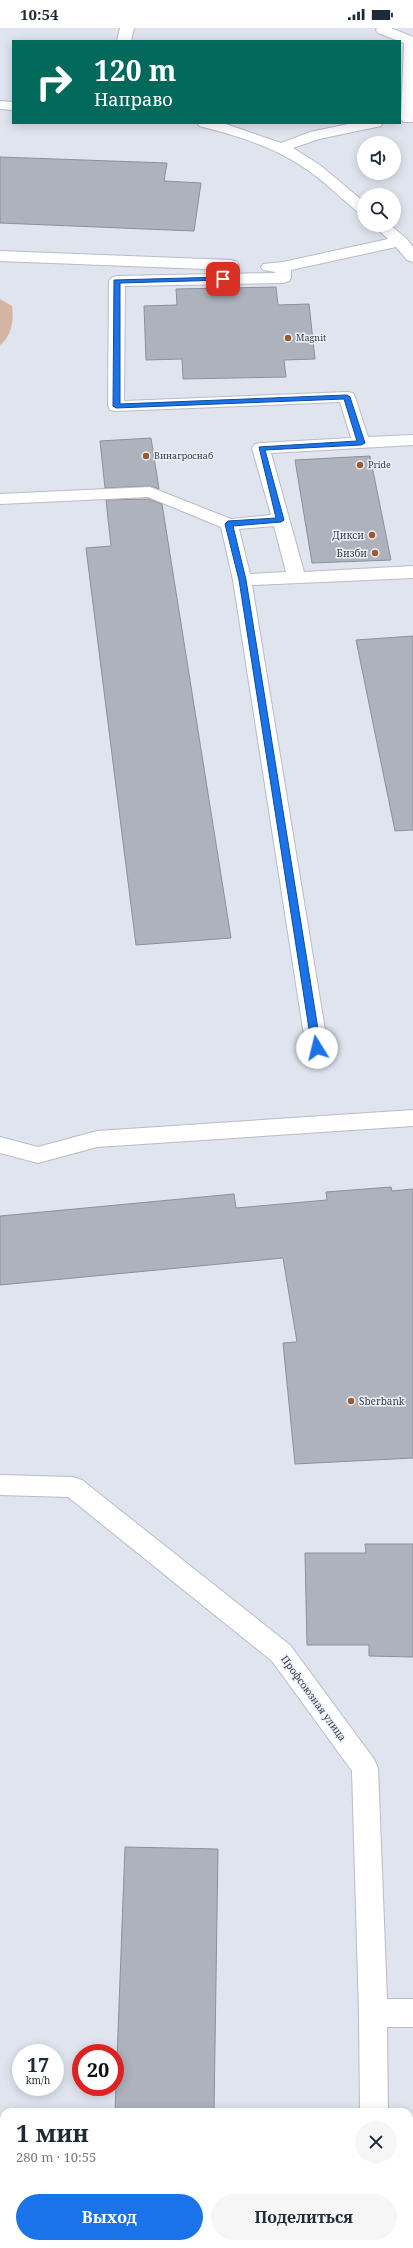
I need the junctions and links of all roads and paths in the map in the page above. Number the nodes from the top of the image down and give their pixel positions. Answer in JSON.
{"nodes":[{"id":1,"x":127,"y":28,"type":"edge"},
{"id":2,"x":383,"y":30,"type":"dead end"},
{"id":3,"x":124,"y":40,"type":"edge"},
{"id":4,"x":412,"y":40,"type":"edge"},
{"id":5,"x":0,"y":105,"type":"edge"},
{"id":6,"x":12,"y":106,"type":"edge"},
{"id":7,"x":407,"y":119,"type":"edge"},
{"id":8,"x":209,"y":124,"type":"edge"},
{"id":9,"x":371,"y":124,"type":"edge"},
{"id":10,"x":280,"y":148,"type":"junction"},
{"id":11,"x":357,"y":204,"type":"edge"},
{"id":12,"x":389,"y":232,"type":"edge"},
{"id":13,"x":400,"y":241,"type":"junction"},
{"id":14,"x":0,"y":256,"type":"edge"},
{"id":15,"x":413,"y":258,"type":"edge"},
{"id":16,"x":283,"y":267,"type":"junction"},
{"id":17,"x":413,"y":440,"type":"edge"},
{"id":18,"x":361,"y":443,"type":"junction"},
{"id":19,"x":0,"y":499,"type":"edge"},
{"id":20,"x":281,"y":520,"type":"junction"},
{"id":21,"x":228,"y":524,"type":"junction"},
{"id":22,"x":413,"y":572,"type":"edge"},
{"id":23,"x":297,"y":578,"type":"junction"},
{"id":24,"x":242,"y":580,"type":"junction"},
{"id":25,"x":317,"y":1048,"type":"dead end"},
{"id":26,"x":413,"y":1118,"type":"edge"},
{"id":27,"x":0,"y":1145,"type":"edge"},
{"id":28,"x":0,"y":1485,"type":"edge"},
{"id":29,"x":373,"y":2013,"type":"junction"},
{"id":30,"x":413,"y":2013,"type":"edge"},
{"id":31,"x":374,"y":2108,"type":"edge"}],
"edges":[{"from":1,"to":3,"type":"street"},
{"from":2,"to":4,"type":"street"},
{"from":4,"to":7,"type":"street"},
{"from":5,"to":6,"type":"street"},
{"from":8,"to":10,"type":"street"},
{"from":9,"to":10,"type":"street"},
{"from":10,"to":11,"type":"street"},
{"from":12,"to":13,"type":"street"},
{"from":13,"to":15,"type":"street"},
{"from":13,"to":16,"type":"street"},
{"from":14,"to":16,"type":"street"},
{"from":16,"to":18,"type":"street"},
{"from":17,"to":18,"type":"street"},
{"from":18,"to":20,"type":"street"},
{"from":19,"to":21,"type":"street"},
{"from":20,"to":21,"type":"street"},
{"from":20,"to":23,"type":"street"},
{"from":21,"to":24,"type":"street"},
{"from":22,"to":23,"type":"street"},
{"from":23,"to":24,"type":"street"},
{"from":24,"to":25,"type":"street"},
{"from":26,"to":27,"type":"street"},
{"from":28,"to":29,"type":"street","name":"Профсоюзная улица"},
{"from":29,"to":30,"type":"street"},
{"from":29,"to":31,"type":"street","name":"Профсоюзная улица"}]}
